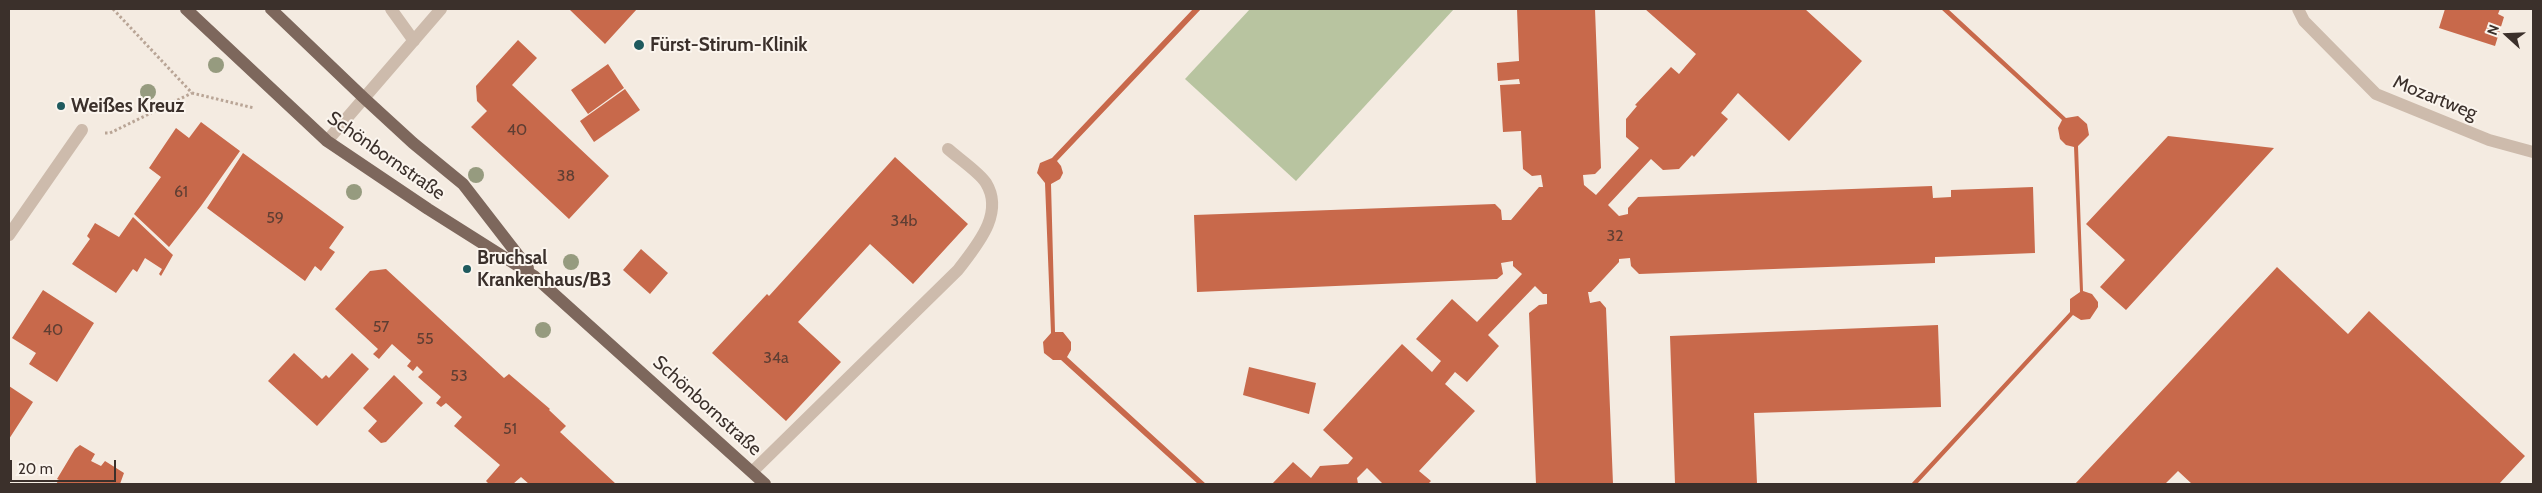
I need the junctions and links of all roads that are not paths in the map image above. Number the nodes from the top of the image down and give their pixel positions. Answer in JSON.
{"nodes":[{"id":1,"x":186,"y":9,"type":"edge"},
{"id":2,"x":271,"y":9,"type":"edge"},
{"id":3,"x":392,"y":9,"type":"edge"},
{"id":4,"x":441,"y":9,"type":"edge"},
{"id":5,"x":2298,"y":9,"type":"edge"},
{"id":6,"x":414,"y":40,"type":"junction"},
{"id":7,"x":364,"y":98,"type":"junction"},
{"id":8,"x":82,"y":130,"type":"road end"},
{"id":9,"x":327,"y":141,"type":"junction"},
{"id":10,"x":948,"y":149,"type":"dead end"},
{"id":11,"x":2533,"y":152,"type":"edge"},
{"id":12,"x":9,"y":235,"type":"edge"},
{"id":13,"x":534,"y":276,"type":"junction"},
{"id":14,"x":752,"y":472,"type":"junction"},
{"id":15,"x":765,"y":484,"type":"edge"}],
"edges":[{"from":1,"to":9,"type":"main road","name":"Schönbornstraße"},
{"from":2,"to":7,"type":"main road","name":"Schönbornstraße"},
{"from":3,"to":6,"type":"street"},
{"from":4,"to":6,"type":"street"},
{"from":5,"to":11,"type":"street","name":"Mozartweg"},
{"from":6,"to":7,"type":"street"},
{"from":7,"to":9,"type":"street"},
{"from":7,"to":13,"type":"main road","name":"Schönbornstraße"},
{"from":8,"to":12,"type":"street"},
{"from":9,"to":13,"type":"main road","name":"Schönbornstraße"},
{"from":10,"to":14,"type":"street"},
{"from":13,"to":14,"type":"main road","name":"Schönbornstraße"},
{"from":14,"to":15,"type":"main road","name":"Schönbornstraße"}]}
